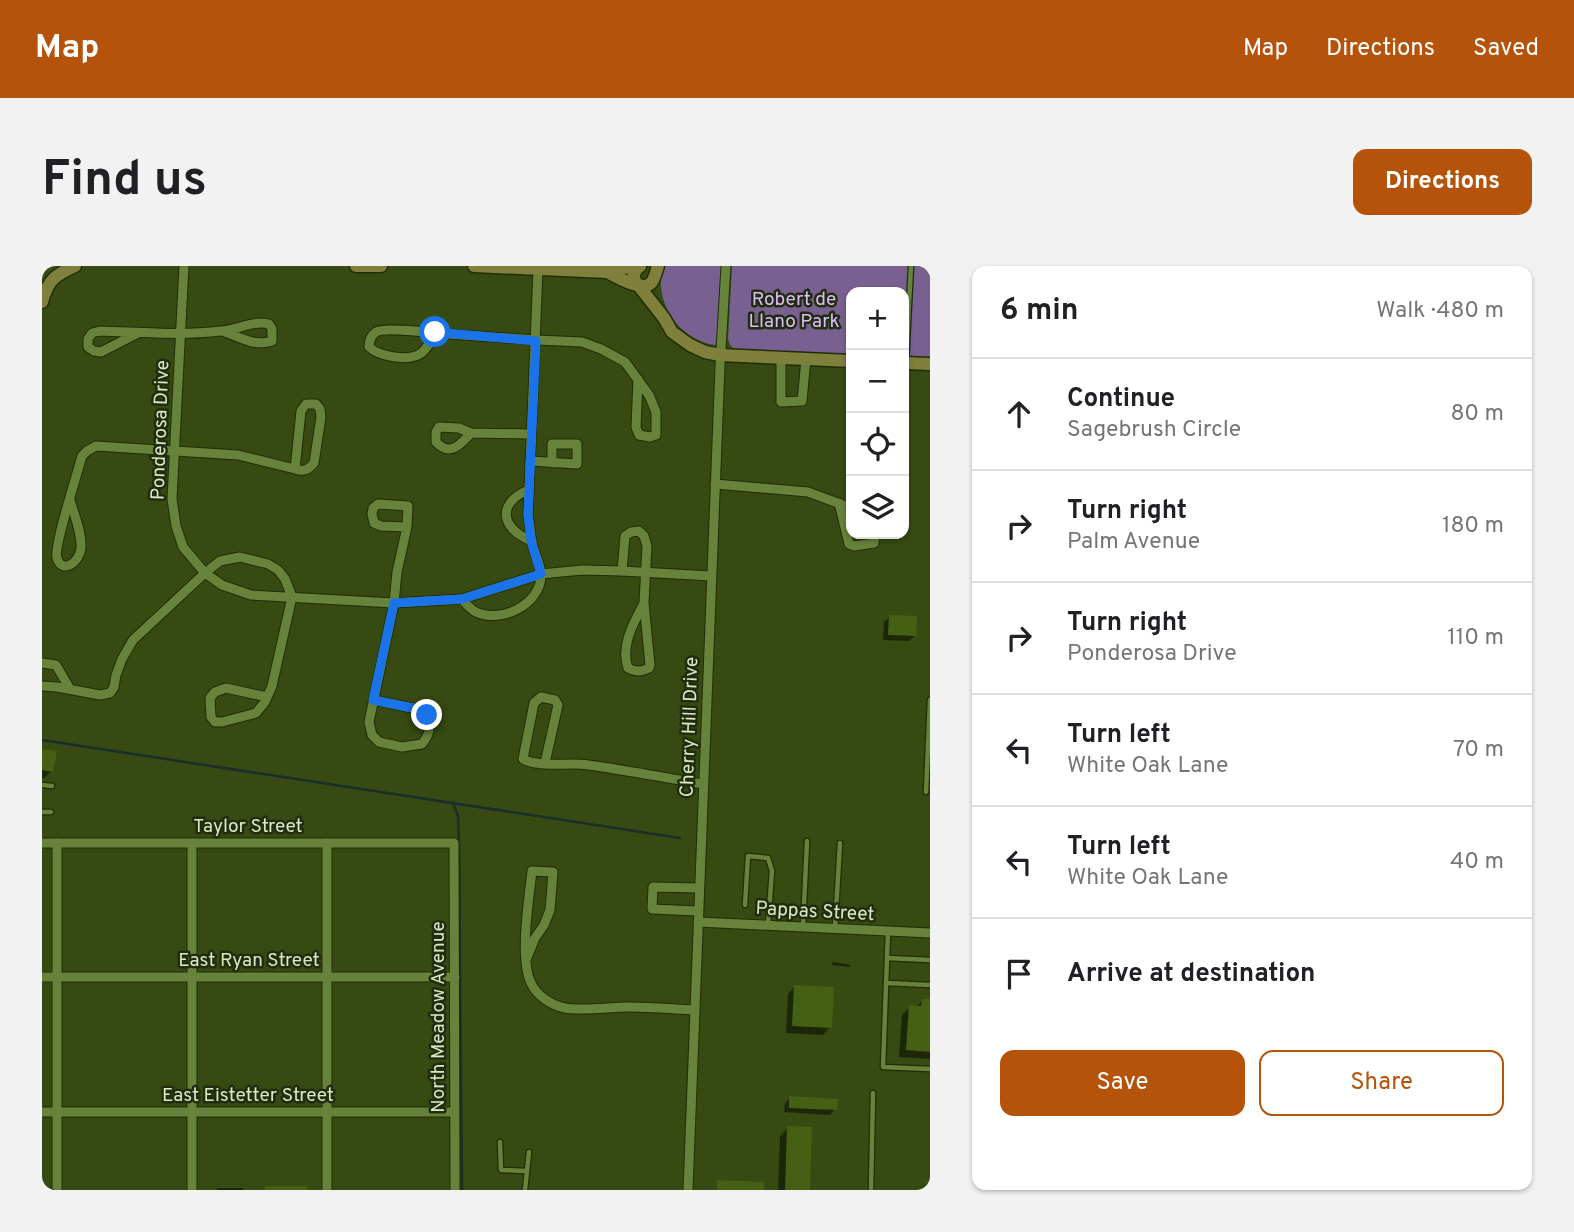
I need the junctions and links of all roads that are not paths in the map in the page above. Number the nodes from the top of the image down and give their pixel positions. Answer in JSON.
{"nodes":[{"id":1,"x":75,"y":266,"type":"edge"},
{"id":2,"x":184,"y":266,"type":"edge"},
{"id":3,"x":356,"y":266,"type":"edge"},
{"id":4,"x":381,"y":266,"type":"edge"},
{"id":5,"x":474,"y":266,"type":"edge"},
{"id":6,"x":640,"y":266,"type":"edge"},
{"id":7,"x":726,"y":266,"type":"edge"},
{"id":8,"x":911,"y":266,"type":"edge"},
{"id":9,"x":494,"y":267,"type":"edge"},
{"id":10,"x":608,"y":269,"type":"edge"},
{"id":11,"x":538,"y":270,"type":"junction"},
{"id":12,"x":653,"y":270,"type":"edge"},
{"id":13,"x":638,"y":285,"type":"junction"},
{"id":14,"x":42,"y":302,"type":"edge"},
{"id":15,"x":664,"y":318,"type":"junction"},
{"id":16,"x":223,"y":331,"type":"junction"},
{"id":17,"x":435,"y":332,"type":"junction"},
{"id":18,"x":138,"y":333,"type":"junction"},
{"id":19,"x":180,"y":333,"type":"junction"},
{"id":20,"x":536,"y":341,"type":"junction"},
{"id":21,"x":906,"y":350,"type":"edge"},
{"id":22,"x":720,"y":355,"type":"junction"},
{"id":23,"x":781,"y":357,"type":"junction"},
{"id":24,"x":806,"y":359,"type":"junction"},
{"id":25,"x":846,"y":360,"type":"edge"},
{"id":26,"x":909,"y":363,"type":"edge"},
{"id":27,"x":930,"y":364,"type":"edge"},
{"id":28,"x":638,"y":379,"type":"junction"},
{"id":29,"x":471,"y":433,"type":"dead end"},
{"id":30,"x":531,"y":434,"type":"junction"},
{"id":31,"x":173,"y":452,"type":"junction"},
{"id":32,"x":530,"y":461,"type":"junction"},
{"id":33,"x":552,"y":463,"type":"dead end"},
{"id":34,"x":295,"y":470,"type":"junction"},
{"id":35,"x":715,"y":484,"type":"junction"},
{"id":36,"x":528,"y":490,"type":"junction"},
{"id":37,"x":70,"y":500,"type":"junction"},
{"id":38,"x":839,"y":503,"type":"junction"},
{"id":39,"x":846,"y":506,"type":"edge"},
{"id":40,"x":407,"y":527,"type":"dead end"},
{"id":41,"x":846,"y":532,"type":"edge"},
{"id":42,"x":848,"y":539,"type":"edge"},
{"id":43,"x":875,"y":539,"type":"edge"},
{"id":44,"x":531,"y":541,"type":"junction"},
{"id":45,"x":622,"y":571,"type":"junction"},
{"id":46,"x":646,"y":572,"type":"junction"},
{"id":47,"x":205,"y":573,"type":"junction"},
{"id":48,"x":541,"y":574,"type":"junction"},
{"id":49,"x":711,"y":576,"type":"junction"},
{"id":50,"x":292,"y":597,"type":"junction"},
{"id":51,"x":462,"y":599,"type":"junction"},
{"id":52,"x":394,"y":603,"type":"junction"},
{"id":53,"x":644,"y":603,"type":"junction"},
{"id":54,"x":42,"y":663,"type":"edge"},
{"id":55,"x":42,"y":686,"type":"edge"},
{"id":56,"x":69,"y":689,"type":"junction"},
{"id":57,"x":267,"y":697,"type":"junction"},
{"id":58,"x":373,"y":700,"type":"junction"},
{"id":59,"x":930,"y":700,"type":"edge"},
{"id":60,"x":545,"y":763,"type":"junction"},
{"id":61,"x":703,"y":784,"type":"junction"},
{"id":62,"x":42,"y":785,"type":"edge"},
{"id":63,"x":52,"y":786,"type":"dead end"},
{"id":64,"x":926,"y":792,"type":"dead end"},
{"id":65,"x":42,"y":812,"type":"edge"},
{"id":66,"x":51,"y":812,"type":"dead end"},
{"id":67,"x":807,"y":841,"type":"dead end"},
{"id":68,"x":42,"y":842,"type":"edge"},
{"id":69,"x":57,"y":842,"type":"junction"},
{"id":70,"x":840,"y":842,"type":"dead end"},
{"id":71,"x":192,"y":843,"type":"junction"},
{"id":72,"x":327,"y":843,"type":"junction"},
{"id":73,"x":454,"y":844,"type":"joint"},
{"id":74,"x":699,"y":888,"type":"junction"},
{"id":75,"x":744,"y":905,"type":"dead end"},
{"id":76,"x":698,"y":911,"type":"junction"},
{"id":77,"x":698,"y":922,"type":"junction"},
{"id":78,"x":768,"y":925,"type":"junction"},
{"id":79,"x":803,"y":927,"type":"junction"},
{"id":80,"x":835,"y":928,"type":"junction"},
{"id":81,"x":888,"y":931,"type":"junction"},
{"id":82,"x":930,"y":933,"type":"edge"},
{"id":83,"x":887,"y":958,"type":"junction"},
{"id":84,"x":526,"y":960,"type":"junction"},
{"id":85,"x":930,"y":960,"type":"edge"},
{"id":86,"x":42,"y":977,"type":"edge"},
{"id":87,"x":57,"y":977,"type":"junction"},
{"id":88,"x":192,"y":977,"type":"junction"},
{"id":89,"x":327,"y":977,"type":"junction"},
{"id":90,"x":455,"y":977,"type":"junction"},
{"id":91,"x":886,"y":983,"type":"junction"},
{"id":92,"x":930,"y":985,"type":"edge"},
{"id":93,"x":694,"y":1010,"type":"junction"},
{"id":94,"x":930,"y":1069,"type":"edge"},
{"id":95,"x":873,"y":1093,"type":"dead end"},
{"id":96,"x":42,"y":1112,"type":"edge"},
{"id":97,"x":57,"y":1112,"type":"junction"},
{"id":98,"x":192,"y":1112,"type":"junction"},
{"id":99,"x":327,"y":1112,"type":"junction"},
{"id":100,"x":454,"y":1112,"type":"junction"},
{"id":101,"x":500,"y":1142,"type":"dead end"},
{"id":102,"x":529,"y":1152,"type":"dead end"},
{"id":103,"x":527,"y":1171,"type":"junction"},
{"id":104,"x":57,"y":1190,"type":"edge"},
{"id":105,"x":192,"y":1190,"type":"edge"},
{"id":106,"x":327,"y":1190,"type":"edge"},
{"id":107,"x":455,"y":1190,"type":"edge"},
{"id":108,"x":525,"y":1190,"type":"edge"},
{"id":109,"x":688,"y":1190,"type":"edge"},
{"id":110,"x":871,"y":1190,"type":"edge"}],
"edges":[{"from":1,"to":14,"type":"main road"},
{"from":2,"to":19,"type":"street","name":"Ponderosa Drive"},
{"from":3,"to":4,"type":"main road"},
{"from":5,"to":9,"type":"main road"},
{"from":6,"to":10,"type":"main road"},
{"from":6,"to":13,"type":"main road"},
{"from":7,"to":22,"type":"street","name":"Cherry Hill Drive"},
{"from":8,"to":21,"type":"lane"},
{"from":9,"to":11,"type":"main road"},
{"from":10,"to":11,"type":"main road"},
{"from":10,"to":13,"type":"main road"},
{"from":11,"to":20,"type":"street"},
{"from":12,"to":13,"type":"main road"},
{"from":12,"to":15,"type":"main road"},
{"from":13,"to":15,"type":"main road"},
{"from":15,"to":22,"type":"main road"},
{"from":16,"to":16,"type":"street"},
{"from":16,"to":19,"type":"street"},
{"from":17,"to":17,"type":"street"},
{"from":17,"to":20,"type":"street"},
{"from":18,"to":18,"type":"street"},
{"from":18,"to":19,"type":"street"},
{"from":19,"to":31,"type":"street","name":"Ponderosa Drive"},
{"from":20,"to":28,"type":"street"},
{"from":20,"to":30,"type":"street"},
{"from":22,"to":23,"type":"main road"},
{"from":22,"to":35,"type":"street","name":"Cherry Hill Drive"},
{"from":23,"to":24,"type":"main road"},
{"from":23,"to":24,"type":"street"},
{"from":24,"to":25,"type":"main road"},
{"from":26,"to":27,"type":"main road"},
{"from":28,"to":28,"type":"street"},
{"from":29,"to":30,"type":"street"},
{"from":30,"to":32,"type":"street"},
{"from":31,"to":34,"type":"street"},
{"from":31,"to":37,"type":"street"},
{"from":31,"to":47,"type":"street","name":"Ponderosa Drive"},
{"from":32,"to":33,"type":"street"},
{"from":32,"to":36,"type":"street"},
{"from":34,"to":34,"type":"street"},
{"from":35,"to":38,"type":"street"},
{"from":35,"to":49,"type":"street","name":"Cherry Hill Drive"},
{"from":36,"to":44,"type":"street"},
{"from":36,"to":44,"type":"street"},
{"from":37,"to":37,"type":"street"},
{"from":38,"to":39,"type":"street"},
{"from":38,"to":41,"type":"street"},
{"from":40,"to":52,"type":"street"},
{"from":42,"to":43,"type":"street"},
{"from":44,"to":48,"type":"street"},
{"from":45,"to":46,"type":"street","name":"Ponderosa Drive"},
{"from":45,"to":46,"type":"street"},
{"from":45,"to":48,"type":"street","name":"Ponderosa Drive"},
{"from":46,"to":49,"type":"street","name":"Ponderosa Drive"},
{"from":46,"to":53,"type":"street"},
{"from":47,"to":50,"type":"street","name":"Ponderosa Drive"},
{"from":47,"to":50,"type":"street"},
{"from":47,"to":56,"type":"street"},
{"from":48,"to":51,"type":"street","name":"Ponderosa Drive"},
{"from":48,"to":51,"type":"street"},
{"from":49,"to":61,"type":"street","name":"Cherry Hill Drive"},
{"from":50,"to":52,"type":"street","name":"Ponderosa Drive"},
{"from":50,"to":57,"type":"street"},
{"from":51,"to":52,"type":"street","name":"Ponderosa Drive"},
{"from":52,"to":58,"type":"street"},
{"from":53,"to":53,"type":"street"},
{"from":54,"to":56,"type":"street"},
{"from":55,"to":56,"type":"street"},
{"from":57,"to":57,"type":"street"},
{"from":58,"to":58,"type":"street"},
{"from":59,"to":64,"type":"lane"},
{"from":60,"to":60,"type":"street"},
{"from":60,"to":61,"type":"street"},
{"from":61,"to":74,"type":"street","name":"Cherry Hill Drive"},
{"from":62,"to":63,"type":"lane"},
{"from":65,"to":66,"type":"lane"},
{"from":67,"to":79,"type":"lane"},
{"from":68,"to":69,"type":"street","name":"Taylor Street"},
{"from":69,"to":71,"type":"street","name":"Taylor Street"},
{"from":69,"to":87,"type":"street"},
{"from":70,"to":80,"type":"lane"},
{"from":71,"to":72,"type":"street","name":"Taylor Street"},
{"from":71,"to":88,"type":"street"},
{"from":72,"to":73,"type":"street","name":"Taylor Street"},
{"from":72,"to":89,"type":"street"},
{"from":73,"to":90,"type":"street","name":"North Meadow Avenue"},
{"from":74,"to":76,"type":"street","name":"Cherry Hill Drive"},
{"from":74,"to":76,"type":"street"},
{"from":75,"to":78,"type":"lane"},
{"from":76,"to":77,"type":"street","name":"Cherry Hill Drive"},
{"from":77,"to":78,"type":"street","name":"Pappas Street"},
{"from":77,"to":93,"type":"street","name":"Cherry Hill Drive"},
{"from":78,"to":79,"type":"street","name":"Pappas Street"},
{"from":79,"to":80,"type":"street","name":"Pappas Street"},
{"from":80,"to":81,"type":"street","name":"Pappas Street"},
{"from":81,"to":82,"type":"street","name":"Pappas Street"},
{"from":81,"to":83,"type":"lane"},
{"from":83,"to":85,"type":"lane"},
{"from":83,"to":91,"type":"lane"},
{"from":84,"to":84,"type":"street"},
{"from":84,"to":93,"type":"street"},
{"from":86,"to":87,"type":"street","name":"East Ryan Street"},
{"from":87,"to":88,"type":"street","name":"East Ryan Street"},
{"from":87,"to":97,"type":"street"},
{"from":88,"to":89,"type":"street","name":"East Ryan Street"},
{"from":88,"to":98,"type":"street"},
{"from":89,"to":90,"type":"street","name":"East Ryan Street"},
{"from":89,"to":99,"type":"street"},
{"from":90,"to":100,"type":"street","name":"North Meadow Avenue"},
{"from":91,"to":92,"type":"lane"},
{"from":91,"to":94,"type":"lane"},
{"from":93,"to":109,"type":"street","name":"Cherry Hill Drive"},
{"from":95,"to":110,"type":"lane"},
{"from":96,"to":97,"type":"street","name":"East Eistetter Street"},
{"from":97,"to":98,"type":"street","name":"East Eistetter Street"},
{"from":97,"to":104,"type":"street"},
{"from":98,"to":99,"type":"street","name":"East Eistetter Street"},
{"from":98,"to":105,"type":"street"},
{"from":99,"to":100,"type":"street","name":"East Eistetter Street"},
{"from":99,"to":106,"type":"street"},
{"from":100,"to":107,"type":"street","name":"North Meadow Avenue"},
{"from":101,"to":103,"type":"lane"},
{"from":102,"to":103,"type":"lane"},
{"from":103,"to":108,"type":"lane"}]}
